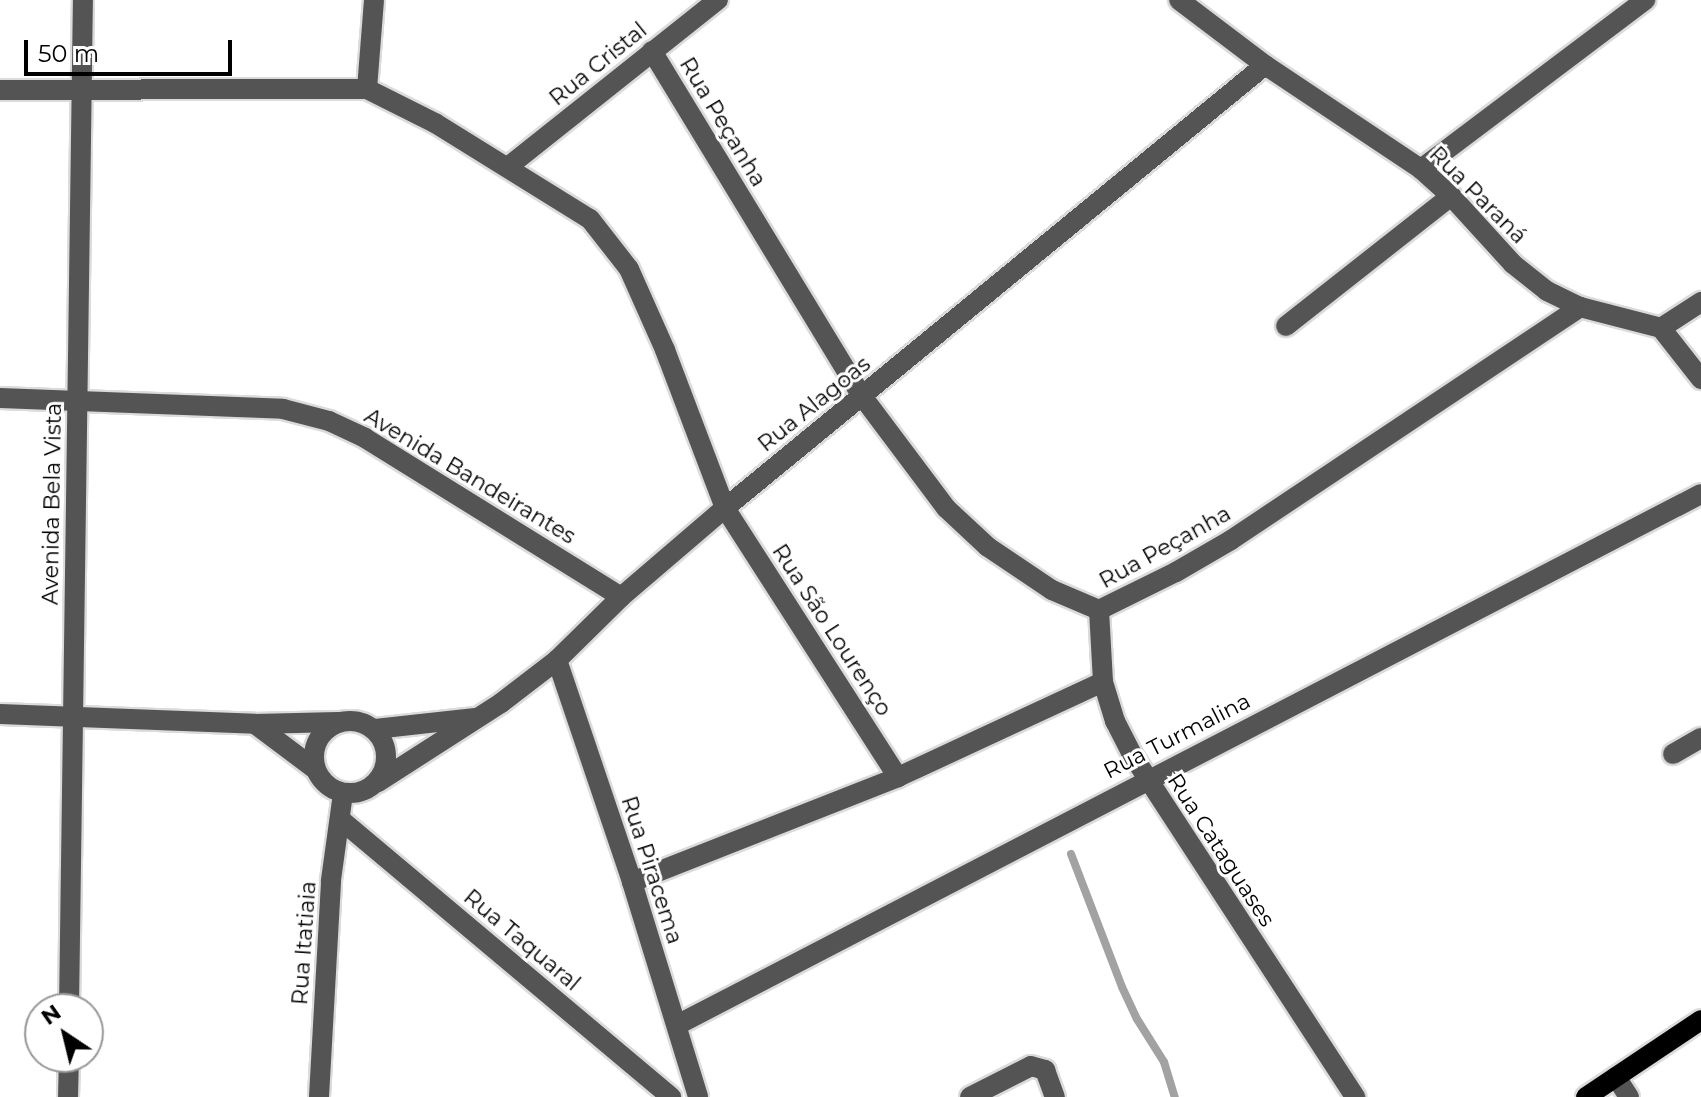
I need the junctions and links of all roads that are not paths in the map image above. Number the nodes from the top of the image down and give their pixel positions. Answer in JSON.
{"nodes":[{"id":1,"x":83,"y":0,"type":"edge"},
{"id":2,"x":374,"y":0,"type":"edge"},
{"id":3,"x":718,"y":0,"type":"edge"},
{"id":4,"x":1645,"y":0,"type":"edge"},
{"id":5,"x":1180,"y":2,"type":"edge"},
{"id":6,"x":652,"y":51,"type":"junction"},
{"id":7,"x":1265,"y":65,"type":"junction"},
{"id":8,"x":367,"y":89,"type":"junction"},
{"id":9,"x":0,"y":90,"type":"edge"},
{"id":10,"x":84,"y":90,"type":"junction"},
{"id":11,"x":509,"y":166,"type":"junction"},
{"id":12,"x":1421,"y":169,"type":"junction"},
{"id":13,"x":1451,"y":196,"type":"junction"},
{"id":14,"x":1701,"y":302,"type":"edge"},
{"id":15,"x":1580,"y":307,"type":"junction"},
{"id":16,"x":1286,"y":326,"type":"dead end"},
{"id":17,"x":1661,"y":328,"type":"junction"},
{"id":18,"x":1701,"y":379,"type":"edge"},
{"id":19,"x":862,"y":396,"type":"junction"},
{"id":20,"x":0,"y":398,"type":"edge"},
{"id":21,"x":77,"y":399,"type":"junction"},
{"id":22,"x":1701,"y":494,"type":"edge"},
{"id":23,"x":725,"y":508,"type":"junction"},
{"id":24,"x":621,"y":597,"type":"junction"},
{"id":25,"x":1099,"y":610,"type":"junction"},
{"id":26,"x":557,"y":660,"type":"junction"},
{"id":27,"x":1103,"y":682,"type":"junction"},
{"id":28,"x":0,"y":714,"type":"edge"},
{"id":29,"x":74,"y":715,"type":"junction"},
{"id":30,"x":479,"y":717,"type":"junction"},
{"id":31,"x":338,"y":722,"type":"junction"},
{"id":32,"x":255,"y":724,"type":"junction"},
{"id":33,"x":375,"y":729,"type":"junction"},
{"id":34,"x":1701,"y":738,"type":"edge"},
{"id":35,"x":1673,"y":754,"type":"dead end"},
{"id":36,"x":315,"y":769,"type":"junction"},
{"id":37,"x":898,"y":777,"type":"junction"},
{"id":38,"x":1146,"y":779,"type":"junction"},
{"id":39,"x":378,"y":782,"type":"junction"},
{"id":40,"x":343,"y":794,"type":"junction"},
{"id":41,"x":341,"y":820,"type":"junction"},
{"id":42,"x":632,"y":882,"type":"junction"},
{"id":43,"x":69,"y":993,"type":"edge"},
{"id":44,"x":1701,"y":1020,"type":"edge"},
{"id":45,"x":677,"y":1025,"type":"junction"},
{"id":46,"x":69,"y":1073,"type":"edge"},
{"id":47,"x":1616,"y":1077,"type":"junction"},
{"id":48,"x":1052,"y":1087,"type":"edge"},
{"id":49,"x":68,"y":1097,"type":"edge"},
{"id":50,"x":319,"y":1097,"type":"edge"},
{"id":51,"x":671,"y":1097,"type":"edge"},
{"id":52,"x":698,"y":1097,"type":"edge"},
{"id":53,"x":970,"y":1097,"type":"edge"},
{"id":54,"x":1355,"y":1097,"type":"edge"},
{"id":55,"x":1586,"y":1097,"type":"edge"},
{"id":56,"x":1629,"y":1097,"type":"edge"}],
"edges":[{"from":1,"to":10,"type":"street","name":"Avenida Bela Vista"},
{"from":2,"to":8,"type":"street"},
{"from":3,"to":6,"type":"street","name":"Rua Cristal"},
{"from":4,"to":12,"type":"street"},
{"from":5,"to":7,"type":"street","name":"Rua Paraná"},
{"from":6,"to":11,"type":"street","name":"Rua Cristal"},
{"from":6,"to":19,"type":"street","name":"Rua Peçanha"},
{"from":7,"to":12,"type":"street","name":"Rua Paraná"},
{"from":7,"to":19,"type":"street","name":"Rua Alagoas"},
{"from":8,"to":10,"type":"street"},
{"from":8,"to":11,"type":"street","name":"Rua São Lourenço"},
{"from":9,"to":10,"type":"street"},
{"from":10,"to":21,"type":"street","name":"Avenida Bela Vista"},
{"from":11,"to":23,"type":"street","name":"Rua São Lourenço"},
{"from":12,"to":13,"type":"street","name":"Rua Paraná"},
{"from":13,"to":15,"type":"street","name":"Rua Paraná"},
{"from":13,"to":16,"type":"street"},
{"from":14,"to":17,"type":"street"},
{"from":15,"to":17,"type":"street","name":"Rua Paraná"},
{"from":15,"to":25,"type":"street","name":"Rua Peçanha"},
{"from":17,"to":18,"type":"street"},
{"from":19,"to":23,"type":"street","name":"Rua Alagoas"},
{"from":19,"to":25,"type":"street","name":"Rua Peçanha"},
{"from":20,"to":21,"type":"street","name":"Avenida Bandeirantes"},
{"from":21,"to":24,"type":"street","name":"Avenida Bandeirantes"},
{"from":21,"to":29,"type":"street","name":"Avenida Bela Vista"},
{"from":22,"to":38,"type":"street","name":"Rua Turmalina"},
{"from":23,"to":24,"type":"street","name":"Rua Alagoas"},
{"from":23,"to":37,"type":"street","name":"Rua São Lourenço"},
{"from":24,"to":26,"type":"street","name":"Rua Alagoas"},
{"from":25,"to":27,"type":"street","name":"Rua Cataguases"},
{"from":26,"to":30,"type":"street","name":"Rua Alagoas"},
{"from":26,"to":42,"type":"street","name":"Rua Piracema"},
{"from":27,"to":37,"type":"street"},
{"from":27,"to":38,"type":"street","name":"Rua Cataguases"},
{"from":28,"to":29,"type":"street","name":"Rua Alagoas"},
{"from":29,"to":32,"type":"street","name":"Rua Alagoas"},
{"from":29,"to":43,"type":"street","name":"Avenida Bela Vista"},
{"from":30,"to":33,"type":"street","name":"Rua Alagoas"},
{"from":30,"to":39,"type":"street"},
{"from":31,"to":32,"type":"street","name":"Rua Alagoas"},
{"from":31,"to":33,"type":"street","name":"Rua Alagoas"},
{"from":31,"to":36,"type":"street"},
{"from":32,"to":36,"type":"street"},
{"from":33,"to":39,"type":"street"},
{"from":34,"to":35,"type":"street"},
{"from":36,"to":40,"type":"street"},
{"from":37,"to":42,"type":"street"},
{"from":38,"to":45,"type":"street","name":"Rua Turmalina"},
{"from":38,"to":54,"type":"street","name":"Rua Cataguases"},
{"from":39,"to":40,"type":"street"},
{"from":40,"to":41,"type":"street","name":"Rua Itatiaia"},
{"from":41,"to":50,"type":"street","name":"Rua Itatiaia"},
{"from":41,"to":51,"type":"street","name":"Rua Taquaral"},
{"from":42,"to":45,"type":"street","name":"Rua Piracema"},
{"from":44,"to":47,"type":"main road"},
{"from":45,"to":52,"type":"street","name":"Rua Piracema"},
{"from":46,"to":49,"type":"street"},
{"from":47,"to":55,"type":"main road"},
{"from":47,"to":56,"type":"street"},
{"from":48,"to":53,"type":"street"}]}
